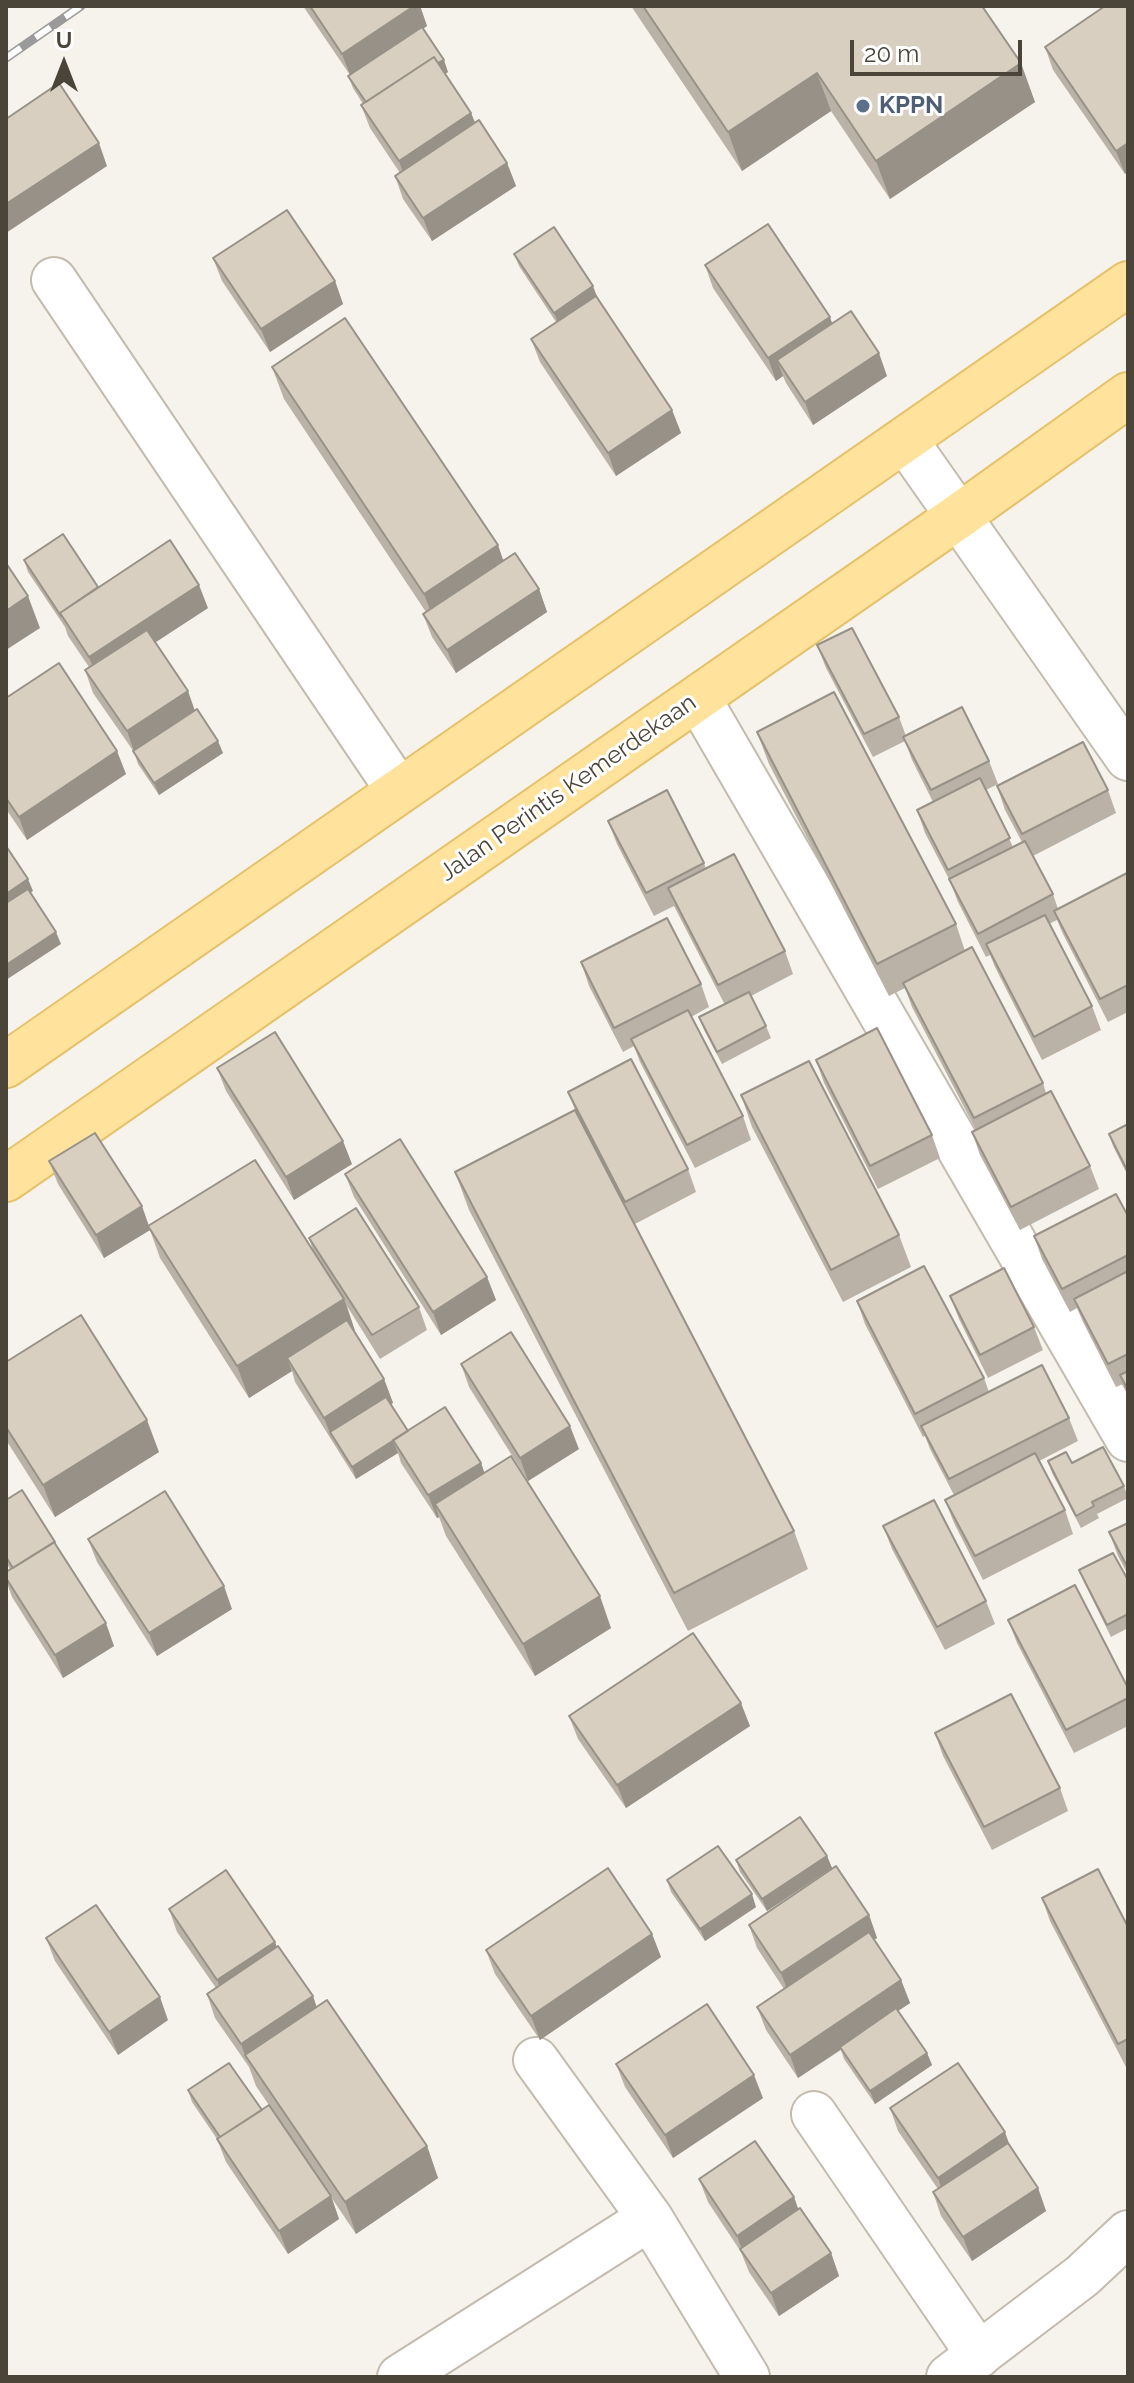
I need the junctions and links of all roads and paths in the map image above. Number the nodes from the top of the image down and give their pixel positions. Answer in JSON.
{"nodes":[{"id":1,"x":54,"y":280,"type":"dead end"},
{"id":2,"x":1128,"y":284,"type":"edge"},
{"id":3,"x":1128,"y":395,"type":"edge"},
{"id":4,"x":905,"y":440,"type":"junction"},
{"id":5,"x":959,"y":516,"type":"junction"},
{"id":6,"x":698,"y":698,"type":"junction"},
{"id":7,"x":1128,"y":758,"type":"edge"},
{"id":8,"x":399,"y":791,"type":"junction"},
{"id":9,"x":6,"y":1065,"type":"edge"},
{"id":10,"x":6,"y":1179,"type":"edge"},
{"id":11,"x":1128,"y":1439,"type":"edge"},
{"id":12,"x":536,"y":2060,"type":"dead end"},
{"id":13,"x":814,"y":2114,"type":"dead end"},
{"id":14,"x":650,"y":2218,"type":"junction"},
{"id":15,"x":1128,"y":2233,"type":"edge"},
{"id":16,"x":964,"y":2366,"type":"edge"},
{"id":17,"x":400,"y":2377,"type":"edge"},
{"id":18,"x":747,"y":2377,"type":"edge"}],
"edges":[{"from":1,"to":8,"type":"street"},
{"from":2,"to":4,"type":"main road"},
{"from":3,"to":5,"type":"main road","name":"Jalan Perintis Kemerdekaan"},
{"from":4,"to":5,"type":"street"},
{"from":4,"to":8,"type":"main road"},
{"from":5,"to":6,"type":"main road","name":"Jalan Perintis Kemerdekaan"},
{"from":5,"to":7,"type":"street"},
{"from":6,"to":10,"type":"main road","name":"Jalan Perintis Kemerdekaan"},
{"from":6,"to":11,"type":"street"},
{"from":8,"to":9,"type":"main road"},
{"from":12,"to":14,"type":"street"},
{"from":13,"to":16,"type":"street"},
{"from":14,"to":17,"type":"street"},
{"from":14,"to":18,"type":"street"},
{"from":15,"to":16,"type":"street"}]}
